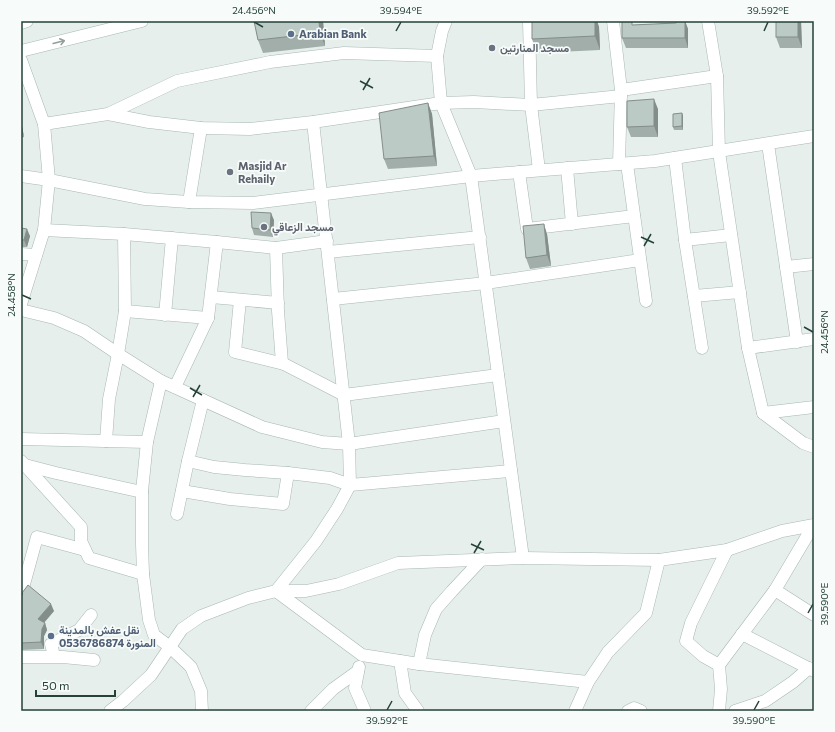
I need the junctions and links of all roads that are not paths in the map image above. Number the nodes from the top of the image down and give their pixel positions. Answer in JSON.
{"nodes":[{"id":1,"x":27,"y":21,"type":"edge"},
{"id":2,"x":142,"y":21,"type":"edge"},
{"id":3,"x":529,"y":21,"type":"edge"},
{"id":4,"x":613,"y":21,"type":"edge"},
{"id":5,"x":708,"y":21,"type":"edge"},
{"id":6,"x":21,"y":22,"type":"edge"},
{"id":7,"x":443,"y":24,"type":"edge"},
{"id":8,"x":21,"y":51,"type":"edge"},
{"id":9,"x":437,"y":56,"type":"junction"},
{"id":10,"x":21,"y":60,"type":"edge"},
{"id":11,"x":717,"y":76,"type":"junction"},
{"id":12,"x":621,"y":93,"type":"junction"},
{"id":13,"x":441,"y":103,"type":"junction"},
{"id":14,"x":531,"y":105,"type":"junction"},
{"id":15,"x":108,"y":114,"type":"junction"},
{"id":16,"x":313,"y":122,"type":"junction"},
{"id":17,"x":44,"y":124,"type":"junction"},
{"id":18,"x":201,"y":128,"type":"junction"},
{"id":19,"x":814,"y":136,"type":"edge"},
{"id":20,"x":768,"y":144,"type":"junction"},
{"id":21,"x":719,"y":152,"type":"junction"},
{"id":22,"x":675,"y":158,"type":"junction"},
{"id":23,"x":623,"y":164,"type":"junction"},
{"id":24,"x":567,"y":168,"type":"junction"},
{"id":25,"x":538,"y":170,"type":"junction"},
{"id":26,"x":519,"y":172,"type":"junction"},
{"id":27,"x":21,"y":176,"type":"edge"},
{"id":28,"x":472,"y":176,"type":"junction"},
{"id":29,"x":49,"y":180,"type":"junction"},
{"id":30,"x":322,"y":195,"type":"junction"},
{"id":31,"x":189,"y":202,"type":"junction"},
{"id":32,"x":634,"y":216,"type":"junction"},
{"id":33,"x":572,"y":224,"type":"junction"},
{"id":34,"x":44,"y":230,"type":"junction"},
{"id":35,"x":124,"y":234,"type":"junction"},
{"id":36,"x":732,"y":236,"type":"junction"},
{"id":37,"x":480,"y":237,"type":"junction"},
{"id":38,"x":172,"y":238,"type":"junction"},
{"id":39,"x":684,"y":240,"type":"junction"},
{"id":40,"x":217,"y":242,"type":"junction"},
{"id":41,"x":327,"y":247,"type":"junction"},
{"id":42,"x":276,"y":248,"type":"junction"},
{"id":43,"x":21,"y":254,"type":"edge"},
{"id":44,"x":36,"y":255,"type":"junction"},
{"id":45,"x":640,"y":260,"type":"junction"},
{"id":46,"x":814,"y":264,"type":"edge"},
{"id":47,"x":786,"y":267,"type":"junction"},
{"id":48,"x":486,"y":283,"type":"junction"},
{"id":49,"x":740,"y":292,"type":"junction"},
{"id":50,"x":694,"y":296,"type":"junction"},
{"id":51,"x":211,"y":297,"type":"junction"},
{"id":52,"x":333,"y":299,"type":"junction"},
{"id":53,"x":240,"y":300,"type":"junction"},
{"id":54,"x":646,"y":302,"type":"dead end"},
{"id":55,"x":278,"y":303,"type":"junction"},
{"id":56,"x":21,"y":304,"type":"edge"},
{"id":57,"x":21,"y":310,"type":"edge"},
{"id":58,"x":125,"y":311,"type":"junction"},
{"id":59,"x":165,"y":315,"type":"junction"},
{"id":60,"x":208,"y":318,"type":"junction"},
{"id":61,"x":814,"y":339,"type":"edge"},
{"id":62,"x":797,"y":342,"type":"junction"},
{"id":63,"x":702,"y":348,"type":"dead end"},
{"id":64,"x":748,"y":348,"type":"junction"},
{"id":65,"x":118,"y":354,"type":"junction"},
{"id":66,"x":284,"y":364,"type":"junction"},
{"id":67,"x":498,"y":375,"type":"junction"},
{"id":68,"x":161,"y":381,"type":"junction"},
{"id":69,"x":175,"y":387,"type":"junction"},
{"id":70,"x":344,"y":395,"type":"junction"},
{"id":71,"x":203,"y":400,"type":"junction"},
{"id":72,"x":814,"y":407,"type":"edge"},
{"id":73,"x":763,"y":413,"type":"junction"},
{"id":74,"x":504,"y":421,"type":"junction"},
{"id":75,"x":21,"y":439,"type":"edge"},
{"id":76,"x":106,"y":441,"type":"junction"},
{"id":77,"x":147,"y":442,"type":"junction"},
{"id":78,"x":349,"y":444,"type":"junction"},
{"id":79,"x":814,"y":447,"type":"edge"},
{"id":80,"x":188,"y":461,"type":"junction"},
{"id":81,"x":23,"y":463,"type":"edge"},
{"id":82,"x":511,"y":471,"type":"junction"},
{"id":83,"x":288,"y":473,"type":"junction"},
{"id":84,"x":350,"y":485,"type":"junction"},
{"id":85,"x":182,"y":491,"type":"junction"},
{"id":86,"x":142,"y":492,"type":"junction"},
{"id":87,"x":177,"y":514,"type":"dead end"},
{"id":88,"x":813,"y":526,"type":"edge"},
{"id":89,"x":85,"y":550,"type":"junction"},
{"id":90,"x":727,"y":550,"type":"junction"},
{"id":91,"x":522,"y":558,"type":"junction"},
{"id":92,"x":482,"y":559,"type":"junction"},
{"id":93,"x":660,"y":560,"type":"junction"},
{"id":94,"x":143,"y":574,"type":"junction"},
{"id":95,"x":22,"y":589,"type":"edge"},
{"id":96,"x":775,"y":590,"type":"junction"},
{"id":97,"x":276,"y":591,"type":"junction"},
{"id":98,"x":91,"y":615,"type":"dead end"},
{"id":99,"x":814,"y":615,"type":"edge"},
{"id":100,"x":742,"y":634,"type":"junction"},
{"id":101,"x":170,"y":647,"type":"junction"},
{"id":102,"x":362,"y":655,"type":"junction"},
{"id":103,"x":54,"y":656,"type":"junction"},
{"id":104,"x":21,"y":657,"type":"edge"},
{"id":105,"x":94,"y":660,"type":"dead end"},
{"id":106,"x":400,"y":661,"type":"junction"},
{"id":107,"x":419,"y":664,"type":"junction"},
{"id":108,"x":719,"y":664,"type":"junction"},
{"id":109,"x":811,"y":669,"type":"edge"},
{"id":110,"x":358,"y":671,"type":"junction"},
{"id":111,"x":588,"y":682,"type":"junction"},
{"id":112,"x":110,"y":711,"type":"edge"},
{"id":113,"x":202,"y":711,"type":"edge"},
{"id":114,"x":311,"y":711,"type":"edge"},
{"id":115,"x":365,"y":711,"type":"edge"},
{"id":116,"x":418,"y":711,"type":"edge"},
{"id":117,"x":575,"y":711,"type":"edge"},
{"id":118,"x":628,"y":711,"type":"edge"},
{"id":119,"x":641,"y":711,"type":"edge"},
{"id":120,"x":719,"y":711,"type":"edge"},
{"id":121,"x":735,"y":711,"type":"edge"}],
"edges":[{"from":1,"to":6,"type":"street"},
{"from":8,"to":2,"type":"street","one_way":true},
{"from":3,"to":14,"type":"street"},
{"from":4,"to":12,"type":"street"},
{"from":5,"to":11,"type":"street"},
{"from":7,"to":9,"type":"street"},
{"from":9,"to":13,"type":"street"},
{"from":9,"to":15,"type":"street"},
{"from":10,"to":17,"type":"street"},
{"from":11,"to":12,"type":"street"},
{"from":11,"to":21,"type":"street"},
{"from":12,"to":14,"type":"street"},
{"from":12,"to":23,"type":"street"},
{"from":13,"to":14,"type":"street"},
{"from":13,"to":16,"type":"street"},
{"from":13,"to":28,"type":"street"},
{"from":14,"to":25,"type":"street"},
{"from":15,"to":17,"type":"street"},
{"from":15,"to":18,"type":"street"},
{"from":16,"to":18,"type":"street"},
{"from":16,"to":30,"type":"street"},
{"from":17,"to":29,"type":"street"},
{"from":18,"to":31,"type":"street"},
{"from":19,"to":20,"type":"street"},
{"from":20,"to":21,"type":"street"},
{"from":20,"to":47,"type":"street"},
{"from":21,"to":22,"type":"street"},
{"from":21,"to":36,"type":"street"},
{"from":22,"to":23,"type":"street"},
{"from":22,"to":39,"type":"street"},
{"from":23,"to":24,"type":"street"},
{"from":23,"to":32,"type":"street"},
{"from":24,"to":25,"type":"street"},
{"from":24,"to":33,"type":"street"},
{"from":25,"to":26,"type":"street"},
{"from":26,"to":28,"type":"street"},
{"from":26,"to":33,"type":"street"},
{"from":27,"to":29,"type":"street"},
{"from":28,"to":30,"type":"street"},
{"from":28,"to":37,"type":"street"},
{"from":29,"to":31,"type":"street"},
{"from":29,"to":34,"type":"street"},
{"from":30,"to":31,"type":"street"},
{"from":30,"to":41,"type":"street"},
{"from":32,"to":33,"type":"street"},
{"from":32,"to":45,"type":"street"},
{"from":34,"to":35,"type":"street"},
{"from":34,"to":44,"type":"street"},
{"from":35,"to":38,"type":"street"},
{"from":35,"to":58,"type":"street"},
{"from":36,"to":39,"type":"street"},
{"from":36,"to":49,"type":"street"},
{"from":37,"to":41,"type":"street"},
{"from":37,"to":48,"type":"street"},
{"from":38,"to":40,"type":"street"},
{"from":38,"to":59,"type":"street"},
{"from":39,"to":50,"type":"street"},
{"from":40,"to":42,"type":"street"},
{"from":40,"to":51,"type":"street"},
{"from":41,"to":42,"type":"street"},
{"from":41,"to":52,"type":"street"},
{"from":42,"to":55,"type":"street"},
{"from":43,"to":44,"type":"street"},
{"from":44,"to":56,"type":"street"},
{"from":45,"to":48,"type":"street"},
{"from":45,"to":54,"type":"street"},
{"from":46,"to":47,"type":"street"},
{"from":47,"to":62,"type":"street"},
{"from":48,"to":52,"type":"street"},
{"from":48,"to":67,"type":"street"},
{"from":49,"to":50,"type":"street"},
{"from":49,"to":64,"type":"street"},
{"from":50,"to":63,"type":"street"},
{"from":51,"to":53,"type":"street"},
{"from":51,"to":60,"type":"street"},
{"from":52,"to":70,"type":"street"},
{"from":53,"to":55,"type":"street"},
{"from":53,"to":66,"type":"street"},
{"from":55,"to":66,"type":"street"},
{"from":57,"to":65,"type":"street"},
{"from":58,"to":59,"type":"street"},
{"from":58,"to":65,"type":"street"},
{"from":59,"to":60,"type":"street"},
{"from":60,"to":69,"type":"street"},
{"from":61,"to":62,"type":"street"},
{"from":62,"to":64,"type":"street"},
{"from":64,"to":73,"type":"street"},
{"from":65,"to":68,"type":"street"},
{"from":65,"to":76,"type":"street"},
{"from":66,"to":70,"type":"street"},
{"from":67,"to":70,"type":"street"},
{"from":67,"to":74,"type":"street"},
{"from":68,"to":69,"type":"street"},
{"from":68,"to":77,"type":"street"},
{"from":69,"to":71,"type":"street"},
{"from":70,"to":78,"type":"street"},
{"from":71,"to":78,"type":"street"},
{"from":71,"to":80,"type":"street"},
{"from":72,"to":73,"type":"street"},
{"from":73,"to":79,"type":"street"},
{"from":74,"to":78,"type":"street"},
{"from":74,"to":82,"type":"street"},
{"from":75,"to":76,"type":"street"},
{"from":76,"to":77,"type":"street"},
{"from":77,"to":86,"type":"street"},
{"from":78,"to":84,"type":"street"},
{"from":80,"to":83,"type":"street"},
{"from":80,"to":85,"type":"street"},
{"from":81,"to":86,"type":"street"},
{"from":81,"to":89,"type":"street"},
{"from":82,"to":84,"type":"street"},
{"from":82,"to":91,"type":"street"},
{"from":83,"to":84,"type":"street"},
{"from":83,"to":85,"type":"street"},
{"from":84,"to":97,"type":"street"},
{"from":85,"to":87,"type":"street"},
{"from":86,"to":94,"type":"street"},
{"from":88,"to":90,"type":"street"},
{"from":88,"to":96,"type":"street"},
{"from":89,"to":94,"type":"street"},
{"from":89,"to":95,"type":"street"},
{"from":90,"to":93,"type":"street"},
{"from":90,"to":108,"type":"street"},
{"from":91,"to":92,"type":"street"},
{"from":91,"to":93,"type":"street"},
{"from":92,"to":97,"type":"street"},
{"from":92,"to":107,"type":"street"},
{"from":93,"to":111,"type":"street"},
{"from":94,"to":101,"type":"street"},
{"from":96,"to":99,"type":"street"},
{"from":96,"to":100,"type":"street"},
{"from":97,"to":101,"type":"street"},
{"from":97,"to":102,"type":"street"},
{"from":98,"to":103,"type":"street"},
{"from":100,"to":108,"type":"street"},
{"from":100,"to":109,"type":"street"},
{"from":101,"to":112,"type":"street"},
{"from":101,"to":113,"type":"street"},
{"from":102,"to":106,"type":"street"},
{"from":102,"to":110,"type":"street"},
{"from":103,"to":104,"type":"street"},
{"from":103,"to":105,"type":"street"},
{"from":106,"to":107,"type":"street"},
{"from":106,"to":116,"type":"street"},
{"from":107,"to":111,"type":"street"},
{"from":108,"to":120,"type":"street"},
{"from":109,"to":121,"type":"street"},
{"from":110,"to":114,"type":"street"},
{"from":110,"to":115,"type":"street"},
{"from":111,"to":117,"type":"street"},
{"from":118,"to":119,"type":"street"}]}
